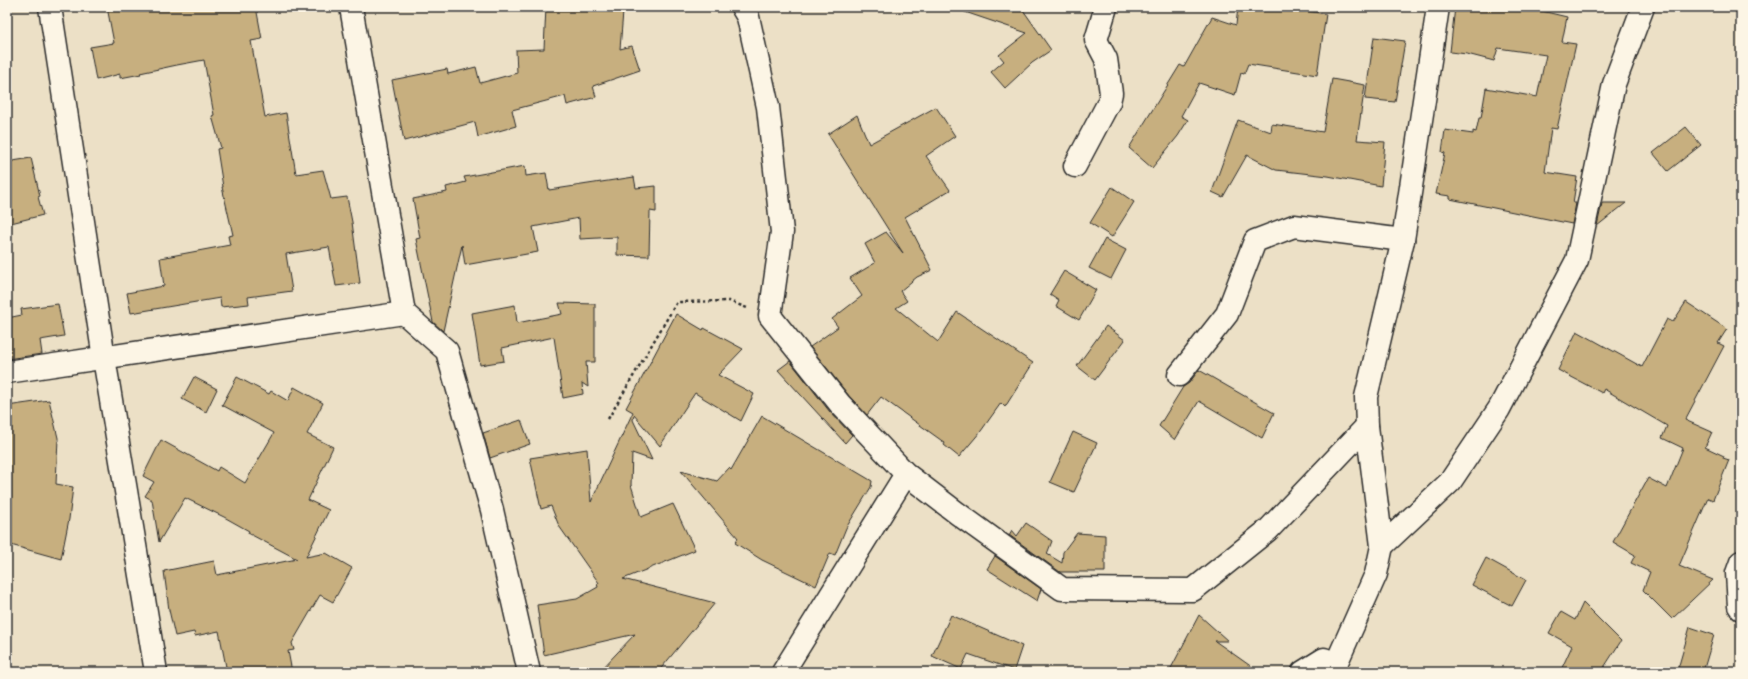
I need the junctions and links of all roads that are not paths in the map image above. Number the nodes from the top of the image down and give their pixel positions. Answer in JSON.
{"nodes":[{"id":1,"x":50,"y":7,"type":"edge"},
{"id":2,"x":351,"y":7,"type":"edge"},
{"id":3,"x":742,"y":7,"type":"edge"},
{"id":4,"x":1106,"y":7,"type":"edge"},
{"id":5,"x":1438,"y":7,"type":"edge"},
{"id":6,"x":1643,"y":7,"type":"edge"},
{"id":7,"x":1075,"y":166,"type":"dead end"},
{"id":8,"x":1403,"y":240,"type":"junction"},
{"id":9,"x":404,"y":313,"type":"junction"},
{"id":10,"x":104,"y":358,"type":"junction"},
{"id":11,"x":7,"y":372,"type":"edge"},
{"id":12,"x":1179,"y":375,"type":"dead end"},
{"id":13,"x":1367,"y":426,"type":"junction"},
{"id":14,"x":906,"y":474,"type":"junction"},
{"id":15,"x":1382,"y":546,"type":"junction"},
{"id":16,"x":1741,"y":562,"type":"edge"},
{"id":17,"x":1741,"y":609,"type":"edge"},
{"id":18,"x":1335,"y":668,"type":"edge"},
{"id":19,"x":156,"y":672,"type":"edge"},
{"id":20,"x":529,"y":672,"type":"edge"},
{"id":21,"x":783,"y":672,"type":"edge"},
{"id":22,"x":1303,"y":672,"type":"edge"}],
"edges":[{"from":1,"to":10,"type":"street"},
{"from":2,"to":9,"type":"street"},
{"from":3,"to":14,"type":"street"},
{"from":4,"to":7,"type":"street"},
{"from":5,"to":8,"type":"street"},
{"from":6,"to":15,"type":"street"},
{"from":8,"to":12,"type":"street"},
{"from":8,"to":13,"type":"street"},
{"from":9,"to":10,"type":"street"},
{"from":9,"to":20,"type":"street"},
{"from":10,"to":11,"type":"street"},
{"from":10,"to":19,"type":"street"},
{"from":13,"to":14,"type":"street"},
{"from":13,"to":15,"type":"street"},
{"from":14,"to":21,"type":"street"},
{"from":15,"to":18,"type":"street"},
{"from":16,"to":17,"type":"street"},
{"from":18,"to":22,"type":"street"}]}
